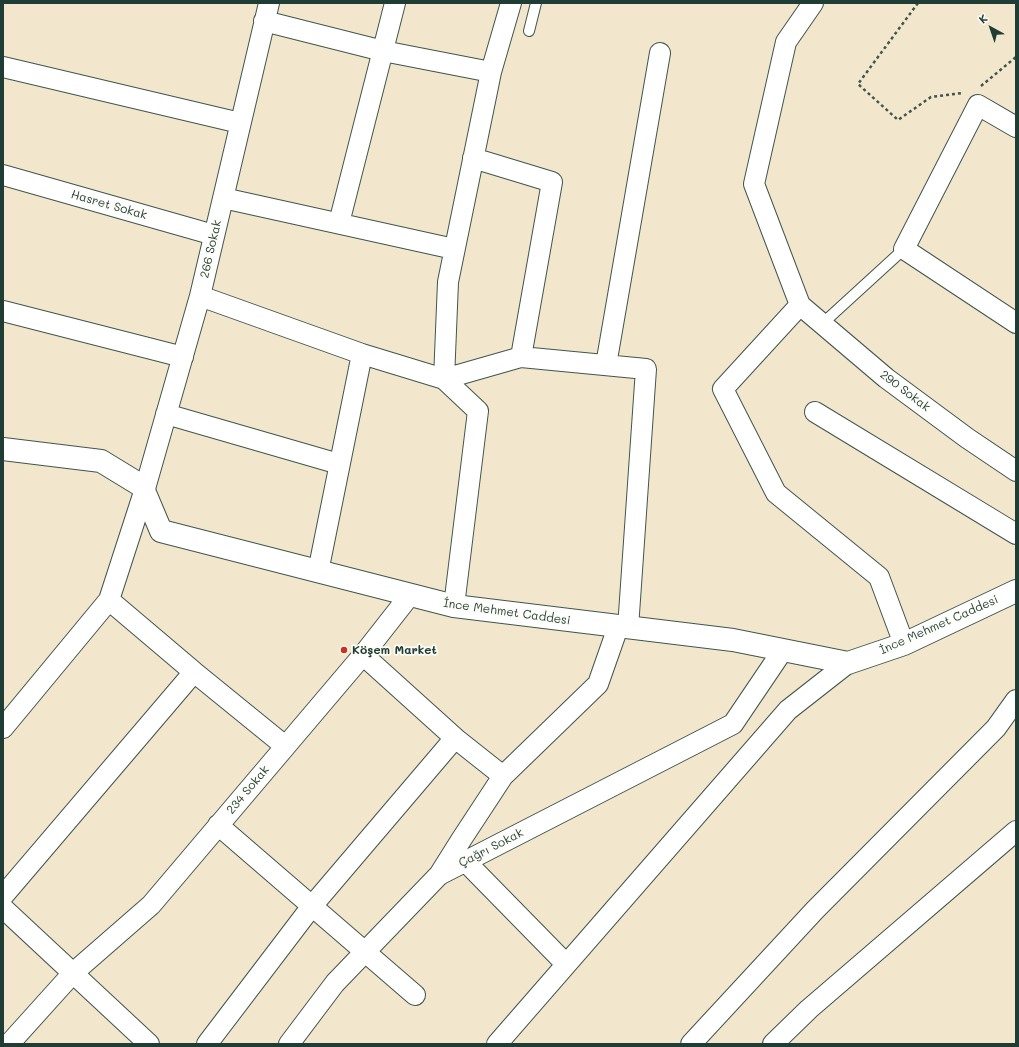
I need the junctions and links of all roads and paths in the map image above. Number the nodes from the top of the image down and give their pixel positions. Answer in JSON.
{"nodes":[{"id":1,"x":395,"y":3,"type":"edge"},
{"id":2,"x":511,"y":3,"type":"edge"},
{"id":3,"x":536,"y":3,"type":"edge"},
{"id":4,"x":813,"y":3,"type":"edge"},
{"id":5,"x":918,"y":3,"type":"edge"},
{"id":6,"x":267,"y":12,"type":"edge"},
{"id":7,"x":529,"y":32,"type":"dead end"},
{"id":8,"x":383,"y":51,"type":"junction"},
{"id":9,"x":660,"y":53,"type":"dead end"},
{"id":10,"x":1016,"y":57,"type":"edge"},
{"id":11,"x":3,"y":67,"type":"edge"},
{"id":12,"x":490,"y":72,"type":"junction"},
{"id":13,"x":981,"y":87,"type":"dead end"},
{"id":14,"x":968,"y":92,"type":"dead end"},
{"id":15,"x":240,"y":123,"type":"junction"},
{"id":16,"x":1016,"y":127,"type":"edge"},
{"id":17,"x":473,"y":158,"type":"junction"},
{"id":18,"x":3,"y":175,"type":"edge"},
{"id":19,"x":223,"y":198,"type":"junction"},
{"id":20,"x":340,"y":223,"type":"junction"},
{"id":21,"x":214,"y":235,"type":"junction"},
{"id":22,"x":454,"y":249,"type":"junction"},
{"id":23,"x":904,"y":249,"type":"junction"},
{"id":24,"x":200,"y":296,"type":"junction"},
{"id":25,"x":800,"y":305,"type":"junction"},
{"id":26,"x":3,"y":311,"type":"edge"},
{"id":27,"x":1016,"y":323,"type":"edge"},
{"id":28,"x":822,"y":324,"type":"junction"},
{"id":29,"x":362,"y":354,"type":"junction"},
{"id":30,"x":183,"y":357,"type":"junction"},
{"id":31,"x":521,"y":357,"type":"junction"},
{"id":32,"x":606,"y":366,"type":"junction"},
{"id":33,"x":444,"y":379,"type":"junction"},
{"id":34,"x":815,"y":412,"type":"dead end"},
{"id":35,"x":166,"y":414,"type":"junction"},
{"id":36,"x":3,"y":449,"type":"edge"},
{"id":37,"x":339,"y":464,"type":"junction"},
{"id":38,"x":1016,"y":471,"type":"edge"},
{"id":39,"x":144,"y":492,"type":"junction"},
{"id":40,"x":1016,"y":534,"type":"edge"},
{"id":41,"x":318,"y":572,"type":"junction"},
{"id":42,"x":1014,"y":588,"type":"edge"},
{"id":43,"x":410,"y":595,"type":"junction"},
{"id":44,"x":109,"y":600,"type":"junction"},
{"id":45,"x":454,"y":606,"type":"junction"},
{"id":46,"x":623,"y":627,"type":"junction"},
{"id":47,"x":904,"y":644,"type":"junction"},
{"id":48,"x":783,"y":650,"type":"junction"},
{"id":49,"x":363,"y":655,"type":"junction"},
{"id":50,"x":848,"y":664,"type":"junction"},
{"id":51,"x":194,"y":672,"type":"junction"},
{"id":52,"x":1016,"y":700,"type":"edge"},
{"id":53,"x":3,"y":728,"type":"edge"},
{"id":54,"x":455,"y":738,"type":"junction"},
{"id":55,"x":285,"y":746,"type":"junction"},
{"id":56,"x":503,"y":776,"type":"junction"},
{"id":57,"x":218,"y":826,"type":"junction"},
{"id":58,"x":1016,"y":831,"type":"edge"},
{"id":59,"x":466,"y":862,"type":"junction"},
{"id":60,"x":439,"y":875,"type":"junction"},
{"id":61,"x":3,"y":896,"type":"edge"},
{"id":62,"x":312,"y":906,"type":"junction"},
{"id":63,"x":3,"y":908,"type":"edge"},
{"id":64,"x":365,"y":952,"type":"junction"},
{"id":65,"x":566,"y":964,"type":"junction"},
{"id":66,"x":73,"y":974,"type":"junction"},
{"id":67,"x":415,"y":995,"type":"dead end"},
{"id":68,"x":9,"y":1044,"type":"edge"},
{"id":69,"x":149,"y":1044,"type":"edge"},
{"id":70,"x":207,"y":1044,"type":"edge"},
{"id":71,"x":289,"y":1044,"type":"edge"},
{"id":72,"x":497,"y":1044,"type":"edge"},
{"id":73,"x":691,"y":1044,"type":"edge"},
{"id":74,"x":773,"y":1044,"type":"edge"}],
"edges":[{"from":1,"to":8,"type":"street"},
{"from":2,"to":12,"type":"street"},
{"from":3,"to":7,"type":"lane"},
{"from":4,"to":25,"type":"street"},
{"from":5,"to":14,"type":"path"},
{"from":6,"to":8,"type":"street"},
{"from":6,"to":15,"type":"street","name":"266 Sokak"},
{"from":8,"to":12,"type":"street"},
{"from":8,"to":20,"type":"street"},
{"from":9,"to":32,"type":"street"},
{"from":10,"to":13,"type":"path"},
{"from":11,"to":15,"type":"street"},
{"from":12,"to":17,"type":"street"},
{"from":15,"to":19,"type":"street","name":"266 Sokak"},
{"from":16,"to":23,"type":"street"},
{"from":17,"to":22,"type":"street"},
{"from":17,"to":31,"type":"street"},
{"from":18,"to":21,"type":"street","name":"Hasret Sokak"},
{"from":19,"to":20,"type":"street"},
{"from":19,"to":21,"type":"street","name":"266 Sokak"},
{"from":20,"to":22,"type":"street"},
{"from":21,"to":24,"type":"street","name":"266 Sokak"},
{"from":22,"to":33,"type":"street"},
{"from":23,"to":27,"type":"street"},
{"from":23,"to":28,"type":"lane"},
{"from":24,"to":29,"type":"street"},
{"from":24,"to":30,"type":"street","name":"266 Sokak"},
{"from":25,"to":28,"type":"street","name":"290 Sokak"},
{"from":25,"to":47,"type":"street"},
{"from":26,"to":30,"type":"street"},
{"from":28,"to":38,"type":"street","name":"290 Sokak"},
{"from":29,"to":33,"type":"street"},
{"from":29,"to":37,"type":"street"},
{"from":30,"to":35,"type":"street","name":"266 Sokak"},
{"from":31,"to":32,"type":"street"},
{"from":31,"to":33,"type":"street"},
{"from":32,"to":46,"type":"street","name":"Çağrı Sokak"},
{"from":33,"to":45,"type":"street"},
{"from":34,"to":40,"type":"street"},
{"from":35,"to":37,"type":"street"},
{"from":35,"to":39,"type":"street","name":"266 Sokak"},
{"from":36,"to":39,"type":"street","name":"İnce Mehmet Caddesi"},
{"from":37,"to":41,"type":"street"},
{"from":39,"to":41,"type":"street","name":"İnce Mehmet Caddesi"},
{"from":39,"to":44,"type":"street","name":"266 Sokak"},
{"from":41,"to":43,"type":"street","name":"İnce Mehmet Caddesi"},
{"from":42,"to":47,"type":"street","name":"İnce Mehmet Caddesi"},
{"from":43,"to":45,"type":"street","name":"İnce Mehmet Caddesi"},
{"from":43,"to":49,"type":"street","name":"234 Sokak"},
{"from":44,"to":51,"type":"street"},
{"from":44,"to":53,"type":"street"},
{"from":45,"to":46,"type":"street","name":"İnce Mehmet Caddesi"},
{"from":46,"to":48,"type":"street","name":"İnce Mehmet Caddesi"},
{"from":46,"to":56,"type":"street","name":"Çağrı Sokak"},
{"from":47,"to":50,"type":"street","name":"İnce Mehmet Caddesi"},
{"from":48,"to":50,"type":"street","name":"İnce Mehmet Caddesi"},
{"from":48,"to":59,"type":"street","name":"Çağrı Sokak"},
{"from":49,"to":54,"type":"street"},
{"from":49,"to":55,"type":"street","name":"234 Sokak"},
{"from":50,"to":65,"type":"street"},
{"from":51,"to":55,"type":"street"},
{"from":51,"to":61,"type":"street"},
{"from":52,"to":73,"type":"street"},
{"from":54,"to":56,"type":"street"},
{"from":54,"to":62,"type":"street"},
{"from":55,"to":57,"type":"street","name":"234 Sokak"},
{"from":56,"to":60,"type":"street","name":"Çağrı Sokak"},
{"from":57,"to":62,"type":"street"},
{"from":57,"to":66,"type":"street","name":"234 Sokak"},
{"from":58,"to":74,"type":"street"},
{"from":59,"to":60,"type":"street","name":"Çağrı Sokak"},
{"from":59,"to":65,"type":"street"},
{"from":60,"to":64,"type":"street"},
{"from":62,"to":64,"type":"street"},
{"from":62,"to":70,"type":"street"},
{"from":63,"to":66,"type":"street"},
{"from":64,"to":67,"type":"street"},
{"from":64,"to":71,"type":"street"},
{"from":65,"to":72,"type":"street"},
{"from":66,"to":68,"type":"street","name":"234 Sokak"},
{"from":66,"to":69,"type":"street"}]}
